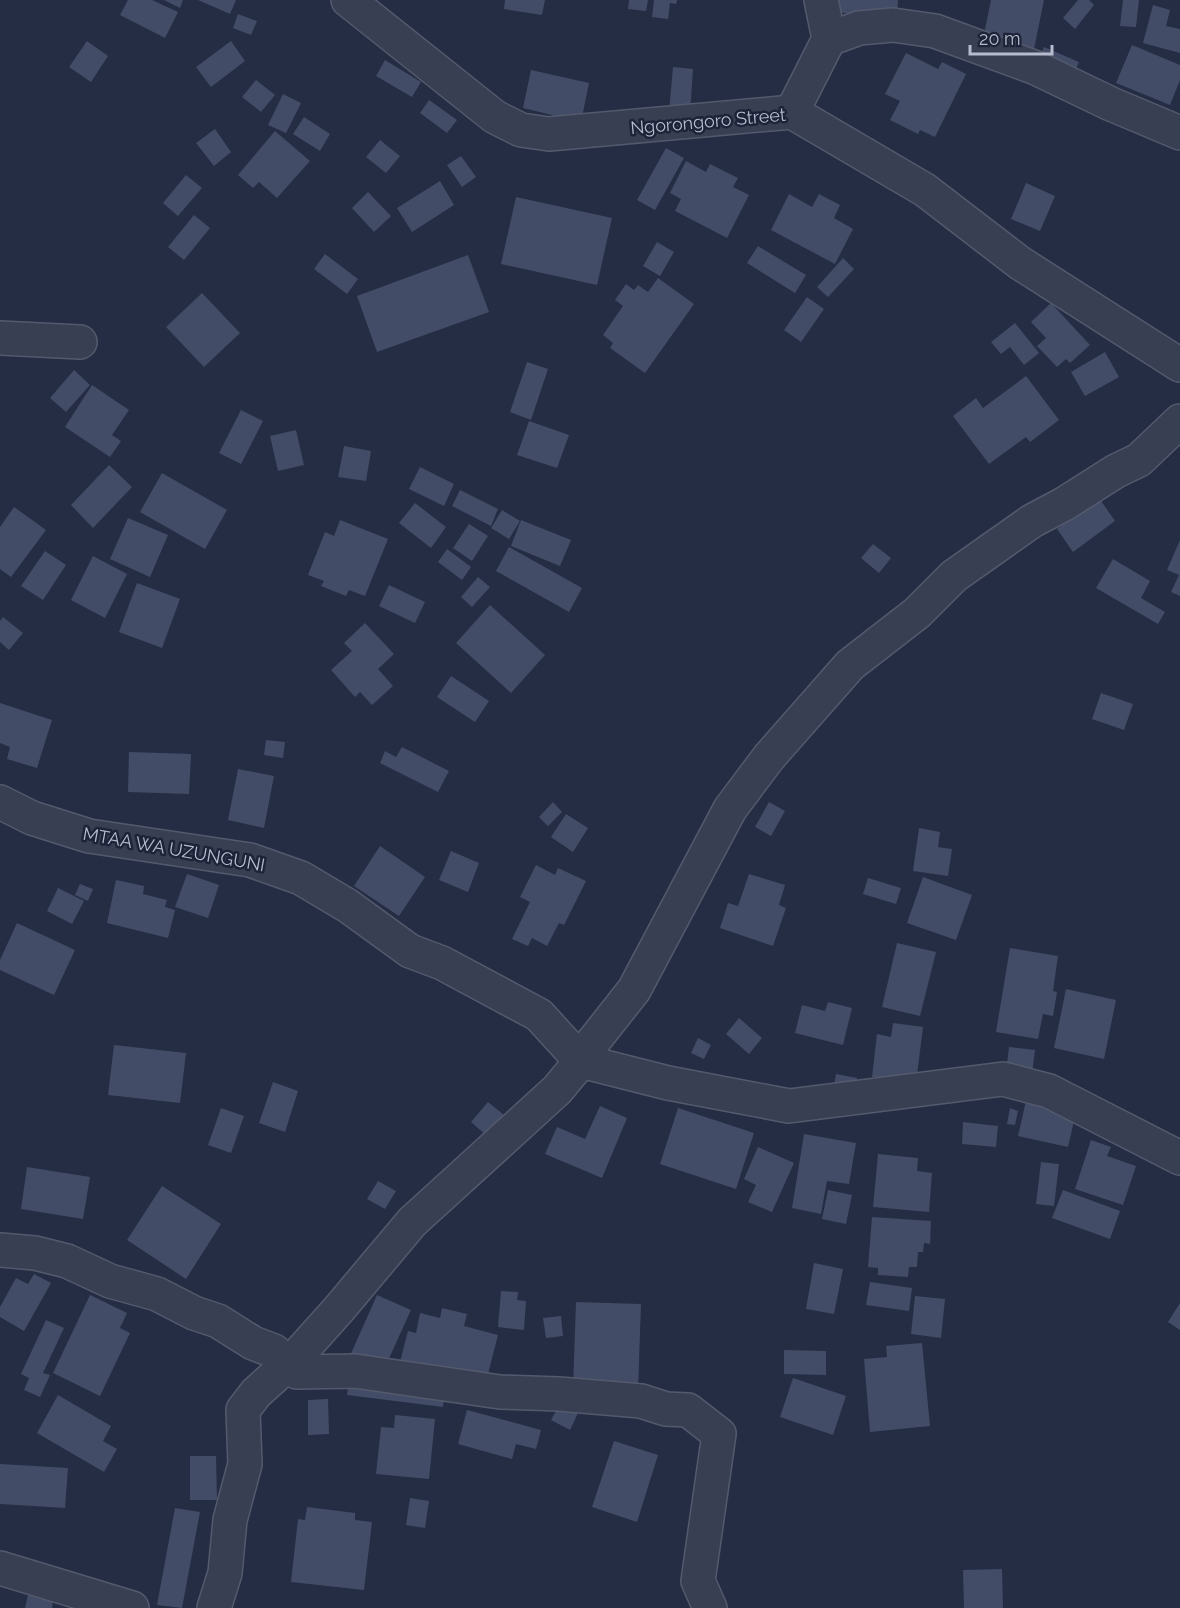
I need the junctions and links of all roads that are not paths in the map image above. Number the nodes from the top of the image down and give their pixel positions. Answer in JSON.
{"nodes":[{"id":1,"x":348,"y":0,"type":"edge"},
{"id":2,"x":821,"y":0,"type":"edge"},
{"id":3,"x":829,"y":39,"type":"junction"},
{"id":4,"x":792,"y":112,"type":"junction"},
{"id":5,"x":1180,"y":133,"type":"edge"},
{"id":6,"x":0,"y":338,"type":"edge"},
{"id":7,"x":80,"y":342,"type":"dead end"},
{"id":8,"x":1180,"y":365,"type":"edge"},
{"id":9,"x":1180,"y":421,"type":"edge"},
{"id":10,"x":0,"y":802,"type":"edge"},
{"id":11,"x":581,"y":1061,"type":"junction"},
{"id":12,"x":1180,"y":1158,"type":"edge"},
{"id":13,"x":0,"y":1250,"type":"edge"},
{"id":14,"x":286,"y":1364,"type":"junction"},
{"id":15,"x":0,"y":1568,"type":"edge"},
{"id":16,"x":132,"y":1608,"type":"edge"},
{"id":17,"x":214,"y":1608,"type":"edge"},
{"id":18,"x":710,"y":1608,"type":"edge"}],
"edges":[{"from":1,"to":4,"type":"street","name":"Ngorongoro Street"},
{"from":2,"to":3,"type":"street"},
{"from":3,"to":4,"type":"street"},
{"from":3,"to":5,"type":"street"},
{"from":4,"to":8,"type":"street","name":"Ngorongoro Street"},
{"from":6,"to":7,"type":"street"},
{"from":9,"to":11,"type":"street"},
{"from":10,"to":11,"type":"street","name":"MTAA WA UZUNGUNI"},
{"from":11,"to":12,"type":"street"},
{"from":11,"to":14,"type":"street"},
{"from":13,"to":14,"type":"street"},
{"from":14,"to":17,"type":"street"},
{"from":14,"to":18,"type":"street"},
{"from":15,"to":16,"type":"street"}]}
